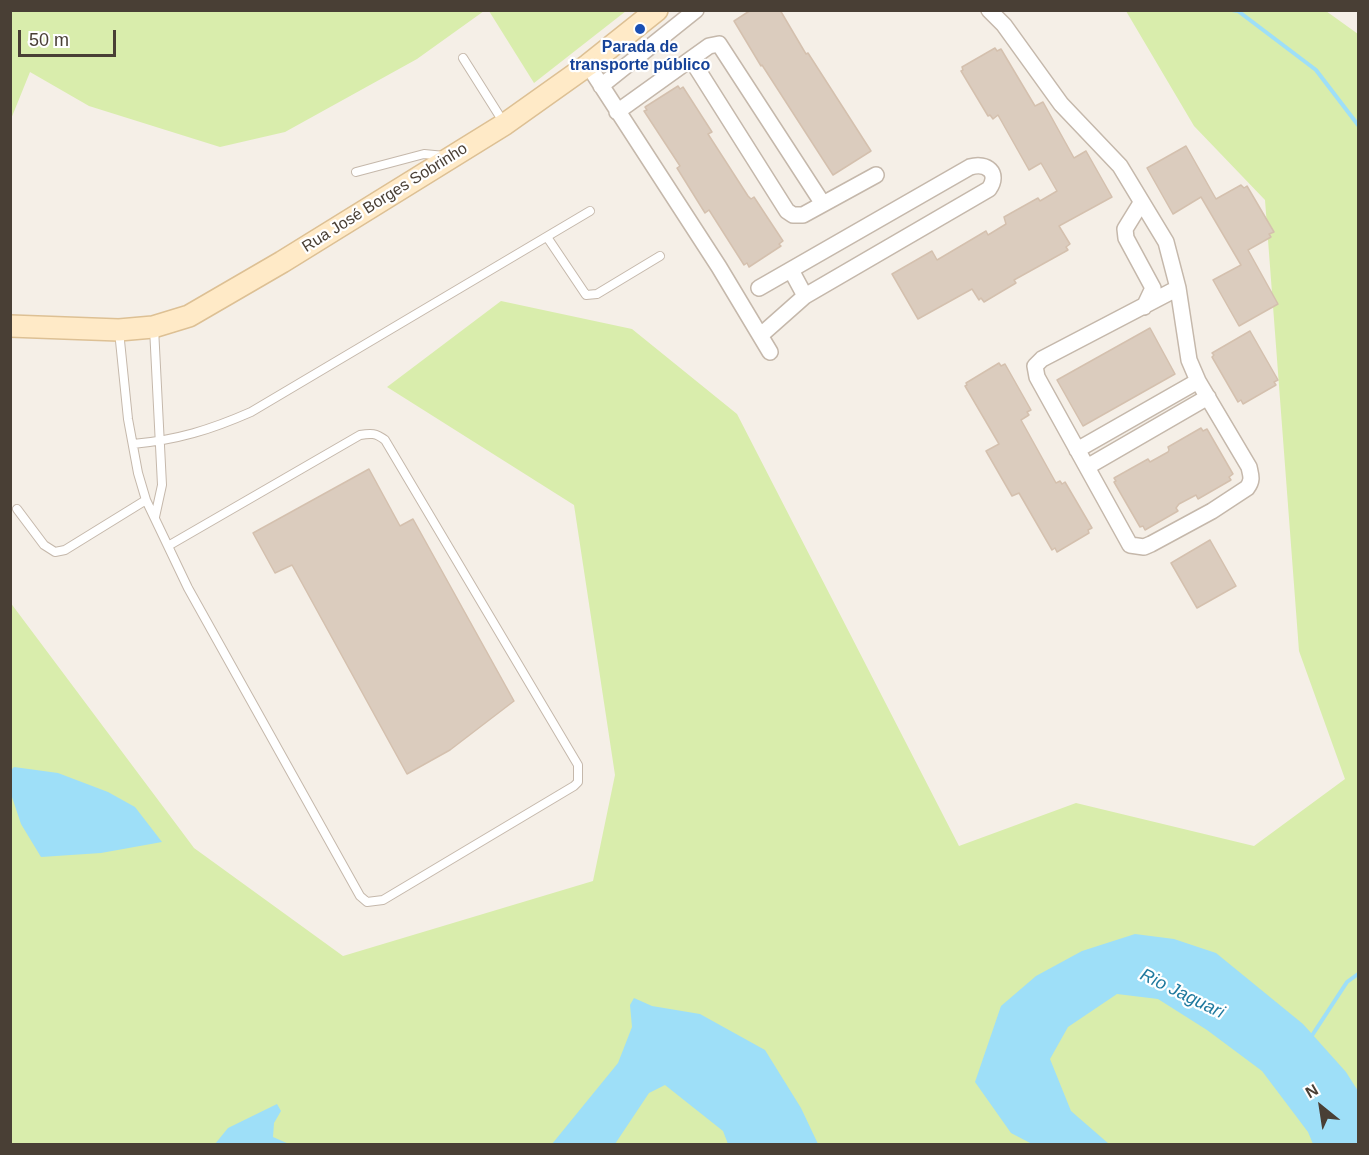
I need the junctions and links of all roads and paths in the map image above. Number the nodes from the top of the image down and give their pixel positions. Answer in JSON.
{"nodes":[{"id":1,"x":657,"y":10,"type":"edge"},
{"id":2,"x":696,"y":10,"type":"edge"},
{"id":3,"x":989,"y":10,"type":"edge"},
{"id":4,"x":463,"y":58,"type":"dead end"},
{"id":5,"x":691,"y":59,"type":"junction"},
{"id":6,"x":588,"y":65,"type":"junction"},
{"id":7,"x":601,"y":86,"type":"junction"},
{"id":8,"x":617,"y":112,"type":"junction"},
{"id":9,"x":505,"y":124,"type":"junction"},
{"id":10,"x":453,"y":157,"type":"junction"},
{"id":11,"x":356,"y":172,"type":"dead end"},
{"id":12,"x":876,"y":176,"type":"dead end"},
{"id":13,"x":1141,"y":202,"type":"junction"},
{"id":14,"x":823,"y":204,"type":"junction"},
{"id":15,"x":590,"y":211,"type":"dead end"},
{"id":16,"x":547,"y":237,"type":"junction"},
{"id":17,"x":660,"y":256,"type":"dead end"},
{"id":18,"x":791,"y":270,"type":"junction"},
{"id":19,"x":759,"y":288,"type":"dead end"},
{"id":20,"x":1178,"y":288,"type":"junction"},
{"id":21,"x":805,"y":296,"type":"junction"},
{"id":22,"x":1144,"y":307,"type":"junction"},
{"id":23,"x":10,"y":326,"type":"edge"},
{"id":24,"x":153,"y":327,"type":"junction"},
{"id":25,"x":119,"y":330,"type":"junction"},
{"id":26,"x":761,"y":335,"type":"junction"},
{"id":27,"x":770,"y":352,"type":"dead end"},
{"id":28,"x":1198,"y":381,"type":"junction"},
{"id":29,"x":1208,"y":397,"type":"junction"},
{"id":30,"x":159,"y":442,"type":"junction"},
{"id":31,"x":133,"y":444,"type":"junction"},
{"id":32,"x":1077,"y":450,"type":"junction"},
{"id":33,"x":1087,"y":467,"type":"junction"},
{"id":34,"x":146,"y":500,"type":"junction"},
{"id":35,"x":17,"y":509,"type":"dead end"},
{"id":36,"x":154,"y":517,"type":"junction"},
{"id":37,"x":168,"y":546,"type":"junction"}],
"edges":[{"from":1,"to":6,"type":"street","name":"Rua José Borges Sobrinho"},
{"from":2,"to":7,"type":"street"},
{"from":3,"to":13,"type":"street"},
{"from":4,"to":9,"type":"lane"},
{"from":5,"to":8,"type":"street"},
{"from":5,"to":14,"type":"street"},
{"from":5,"to":14,"type":"street"},
{"from":6,"to":7,"type":"street"},
{"from":6,"to":9,"type":"street","name":"Rua José Borges Sobrinho"},
{"from":7,"to":8,"type":"street"},
{"from":8,"to":26,"type":"street"},
{"from":9,"to":10,"type":"street","name":"Rua José Borges Sobrinho"},
{"from":10,"to":11,"type":"lane"},
{"from":10,"to":24,"type":"street","name":"Rua José Borges Sobrinho"},
{"from":12,"to":14,"type":"street"},
{"from":13,"to":20,"type":"street"},
{"from":13,"to":22,"type":"street"},
{"from":15,"to":16,"type":"lane"},
{"from":16,"to":17,"type":"lane"},
{"from":16,"to":30,"type":"lane"},
{"from":18,"to":19,"type":"street"},
{"from":18,"to":21,"type":"street"},
{"from":18,"to":21,"type":"street"},
{"from":20,"to":22,"type":"street"},
{"from":20,"to":28,"type":"street"},
{"from":21,"to":26,"type":"street"},
{"from":22,"to":32,"type":"street"},
{"from":23,"to":25,"type":"street","name":"Rua José Borges Sobrinho"},
{"from":24,"to":25,"type":"street","name":"Rua José Borges Sobrinho"},
{"from":24,"to":30,"type":"lane"},
{"from":25,"to":31,"type":"lane"},
{"from":26,"to":27,"type":"street"},
{"from":28,"to":29,"type":"street"},
{"from":28,"to":32,"type":"street"},
{"from":29,"to":33,"type":"street"},
{"from":29,"to":33,"type":"street"},
{"from":30,"to":31,"type":"lane"},
{"from":30,"to":36,"type":"lane"},
{"from":31,"to":34,"type":"lane"},
{"from":32,"to":33,"type":"street"},
{"from":34,"to":35,"type":"lane"},
{"from":34,"to":36,"type":"lane"},
{"from":36,"to":37,"type":"lane"},
{"from":37,"to":37,"type":"lane"}]}
